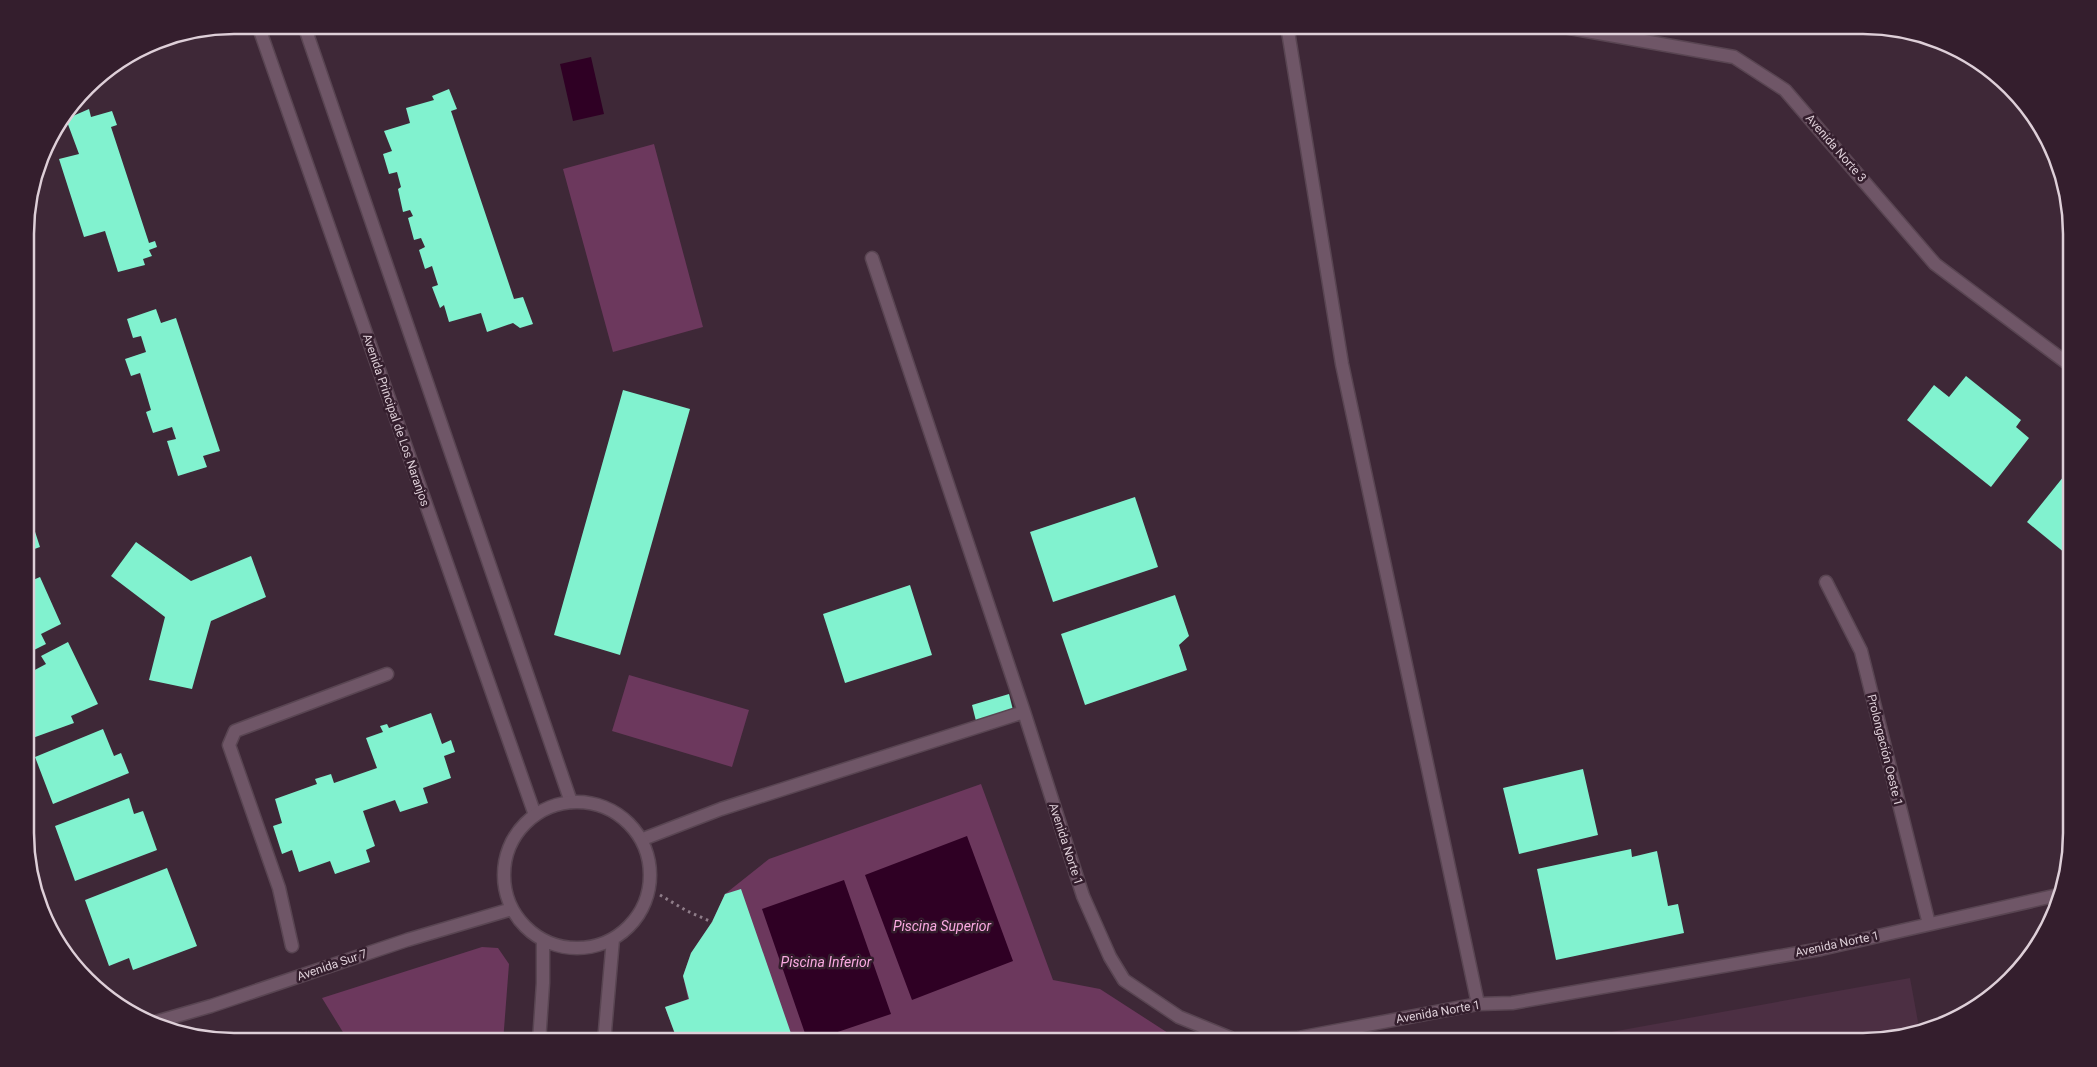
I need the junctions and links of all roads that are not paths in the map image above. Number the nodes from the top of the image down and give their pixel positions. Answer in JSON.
{"nodes":[{"id":1,"x":261,"y":34,"type":"edge"},
{"id":2,"x":307,"y":34,"type":"edge"},
{"id":3,"x":1288,"y":34,"type":"edge"},
{"id":4,"x":1604,"y":34,"type":"edge"},
{"id":5,"x":872,"y":258,"type":"dead end"},
{"id":6,"x":2063,"y":360,"type":"edge"},
{"id":7,"x":1826,"y":582,"type":"dead end"},
{"id":8,"x":387,"y":674,"type":"dead end"},
{"id":9,"x":1024,"y":712,"type":"junction"},
{"id":10,"x":571,"y":802,"type":"junction"},
{"id":11,"x":534,"y":815,"type":"junction"},
{"id":12,"x":642,"y":839,"type":"junction"},
{"id":13,"x":2053,"y":896,"type":"edge"},
{"id":14,"x":512,"y":909,"type":"junction"},
{"id":15,"x":1929,"y":924,"type":"junction"},
{"id":16,"x":613,"y":939,"type":"junction"},
{"id":17,"x":543,"y":941,"type":"junction"},
{"id":18,"x":292,"y":946,"type":"dead end"},
{"id":19,"x":1478,"y":1004,"type":"junction"},
{"id":20,"x":162,"y":1020,"type":"edge"},
{"id":21,"x":539,"y":1033,"type":"edge"},
{"id":22,"x":605,"y":1033,"type":"edge"},
{"id":23,"x":1219,"y":1033,"type":"edge"},
{"id":24,"x":1324,"y":1033,"type":"edge"}],
"edges":[{"from":1,"to":11,"type":"street","name":"Avenida Principal de Los Naranjos"},
{"from":2,"to":10,"type":"street"},
{"from":3,"to":19,"type":"street"},
{"from":4,"to":6,"type":"street","name":"Avenida Norte 3"},
{"from":5,"to":9,"type":"street","name":"Avenida Norte 1"},
{"from":7,"to":15,"type":"street","name":"Prolongación Oeste 1"},
{"from":8,"to":18,"type":"street"},
{"from":9,"to":12,"type":"street"},
{"from":9,"to":23,"type":"street","name":"Avenida Norte 1"},
{"from":10,"to":11,"type":"street"},
{"from":10,"to":12,"type":"street"},
{"from":11,"to":14,"type":"street"},
{"from":12,"to":16,"type":"street"},
{"from":13,"to":15,"type":"street","name":"Avenida Norte 1"},
{"from":14,"to":17,"type":"street"},
{"from":14,"to":20,"type":"street","name":"Avenida Sur 7"},
{"from":15,"to":19,"type":"street","name":"Avenida Norte 1"},
{"from":16,"to":17,"type":"street"},
{"from":16,"to":22,"type":"street"},
{"from":17,"to":21,"type":"street"},
{"from":19,"to":24,"type":"street","name":"Avenida Norte 1"}]}
